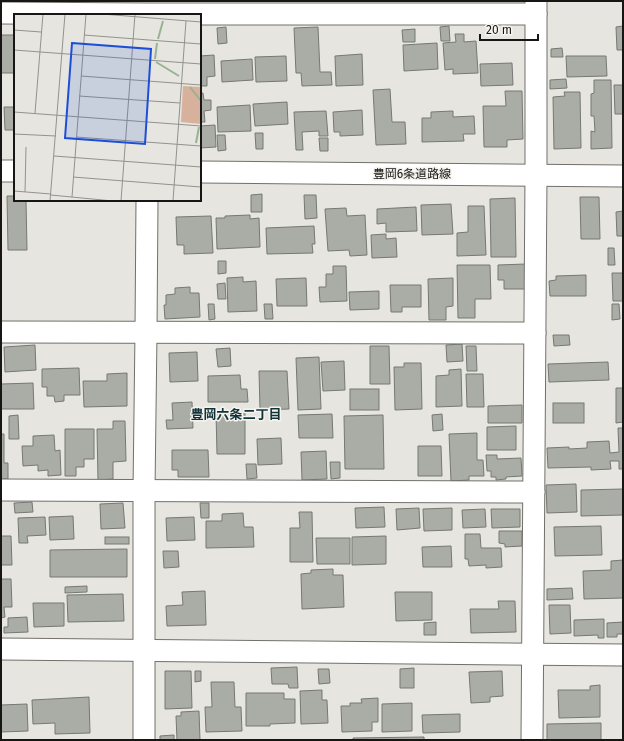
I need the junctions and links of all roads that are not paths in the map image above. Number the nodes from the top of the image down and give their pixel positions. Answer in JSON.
{"nodes":[{"id":1,"x":536,"y":8,"type":"edge"},
{"id":2,"x":148,"y":10,"type":"edge"},
{"id":3,"x":1,"y":12,"type":"edge"},
{"id":4,"x":1,"y":171,"type":"edge"},
{"id":5,"x":14,"y":171,"type":"edge"},
{"id":6,"x":201,"y":172,"type":"edge"},
{"id":7,"x":536,"y":175,"type":"junction"},
{"id":8,"x":623,"y":176,"type":"edge"},
{"id":9,"x":147,"y":201,"type":"edge"},
{"id":10,"x":1,"y":332,"type":"edge"},
{"id":11,"x":146,"y":332,"type":"junction"},
{"id":12,"x":535,"y":333,"type":"junction"},
{"id":13,"x":1,"y":490,"type":"edge"},
{"id":14,"x":144,"y":492,"type":"junction"},
{"id":15,"x":534,"y":492,"type":"junction"},
{"id":16,"x":1,"y":649,"type":"edge"},
{"id":17,"x":144,"y":650,"type":"junction"},
{"id":18,"x":533,"y":654,"type":"junction"},
{"id":19,"x":623,"y":655,"type":"edge"},
{"id":20,"x":144,"y":740,"type":"edge"},
{"id":21,"x":532,"y":740,"type":"edge"}],
"edges":[{"from":1,"to":2,"type":"street"},
{"from":1,"to":7,"type":"street"},
{"from":2,"to":3,"type":"street"},
{"from":4,"to":5,"type":"street"},
{"from":6,"to":7,"type":"street","name":"豊岡6条道路線"},
{"from":7,"to":8,"type":"street","name":"豊岡6条道路線"},
{"from":7,"to":12,"type":"street"},
{"from":9,"to":11,"type":"street"},
{"from":10,"to":11,"type":"street"},
{"from":11,"to":12,"type":"street"},
{"from":11,"to":14,"type":"street"},
{"from":12,"to":15,"type":"street"},
{"from":13,"to":14,"type":"street"},
{"from":14,"to":15,"type":"street"},
{"from":14,"to":17,"type":"street"},
{"from":15,"to":18,"type":"street"},
{"from":16,"to":17,"type":"street"},
{"from":17,"to":18,"type":"street"},
{"from":17,"to":20,"type":"street"},
{"from":18,"to":19,"type":"street"},
{"from":18,"to":21,"type":"street"}]}
